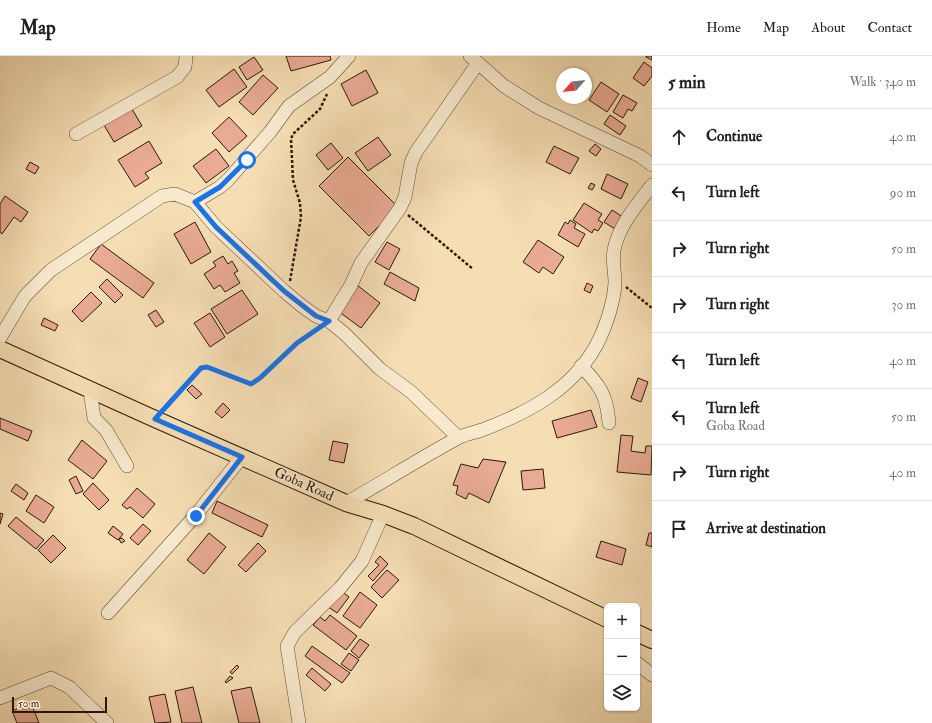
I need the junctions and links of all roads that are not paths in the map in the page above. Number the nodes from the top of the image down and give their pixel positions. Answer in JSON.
{"nodes":[{"id":1,"x":186,"y":56,"type":"edge"},
{"id":2,"x":348,"y":56,"type":"edge"},
{"id":3,"x":474,"y":59,"type":"edge"},
{"id":4,"x":76,"y":134,"type":"dead end"},
{"id":5,"x":652,"y":165,"type":"edge"},
{"id":6,"x":652,"y":185,"type":"edge"},
{"id":7,"x":195,"y":202,"type":"junction"},
{"id":8,"x":329,"y":321,"type":"junction"},
{"id":9,"x":0,"y":338,"type":"edge"},
{"id":10,"x":0,"y":349,"type":"edge"},
{"id":11,"x":581,"y":366,"type":"junction"},
{"id":12,"x":90,"y":390,"type":"junction"},
{"id":13,"x":609,"y":423,"type":"dead end"},
{"id":14,"x":458,"y":438,"type":"junction"},
{"id":15,"x":242,"y":457,"type":"junction"},
{"id":16,"x":127,"y":466,"type":"dead end"},
{"id":17,"x":346,"y":502,"type":"junction"},
{"id":18,"x":383,"y":514,"type":"junction"},
{"id":19,"x":108,"y":613,"type":"dead end"},
{"id":20,"x":604,"y":618,"type":"edge"},
{"id":21,"x":640,"y":634,"type":"edge"},
{"id":22,"x":652,"y":640,"type":"edge"},
{"id":23,"x":640,"y":665,"type":"edge"},
{"id":24,"x":652,"y":675,"type":"edge"},
{"id":25,"x":0,"y":698,"type":"edge"},
{"id":26,"x":107,"y":723,"type":"edge"},
{"id":27,"x":299,"y":723,"type":"edge"}],
"edges":[{"from":1,"to":4,"type":"street"},
{"from":2,"to":7,"type":"street"},
{"from":3,"to":5,"type":"street"},
{"from":3,"to":8,"type":"street"},
{"from":6,"to":11,"type":"street"},
{"from":7,"to":8,"type":"street"},
{"from":7,"to":9,"type":"street"},
{"from":8,"to":14,"type":"street"},
{"from":10,"to":12,"type":"main road","name":"Goba Road"},
{"from":11,"to":13,"type":"street"},
{"from":11,"to":14,"type":"street"},
{"from":12,"to":15,"type":"main road","name":"Goba Road"},
{"from":12,"to":16,"type":"street"},
{"from":14,"to":17,"type":"street"},
{"from":15,"to":17,"type":"main road","name":"Goba Road"},
{"from":15,"to":19,"type":"street"},
{"from":17,"to":18,"type":"main road","name":"Goba Road"},
{"from":18,"to":20,"type":"main road","name":"Goba Road"},
{"from":18,"to":27,"type":"street"},
{"from":21,"to":22,"type":"main road"},
{"from":23,"to":24,"type":"street"},
{"from":25,"to":26,"type":"street"}]}
